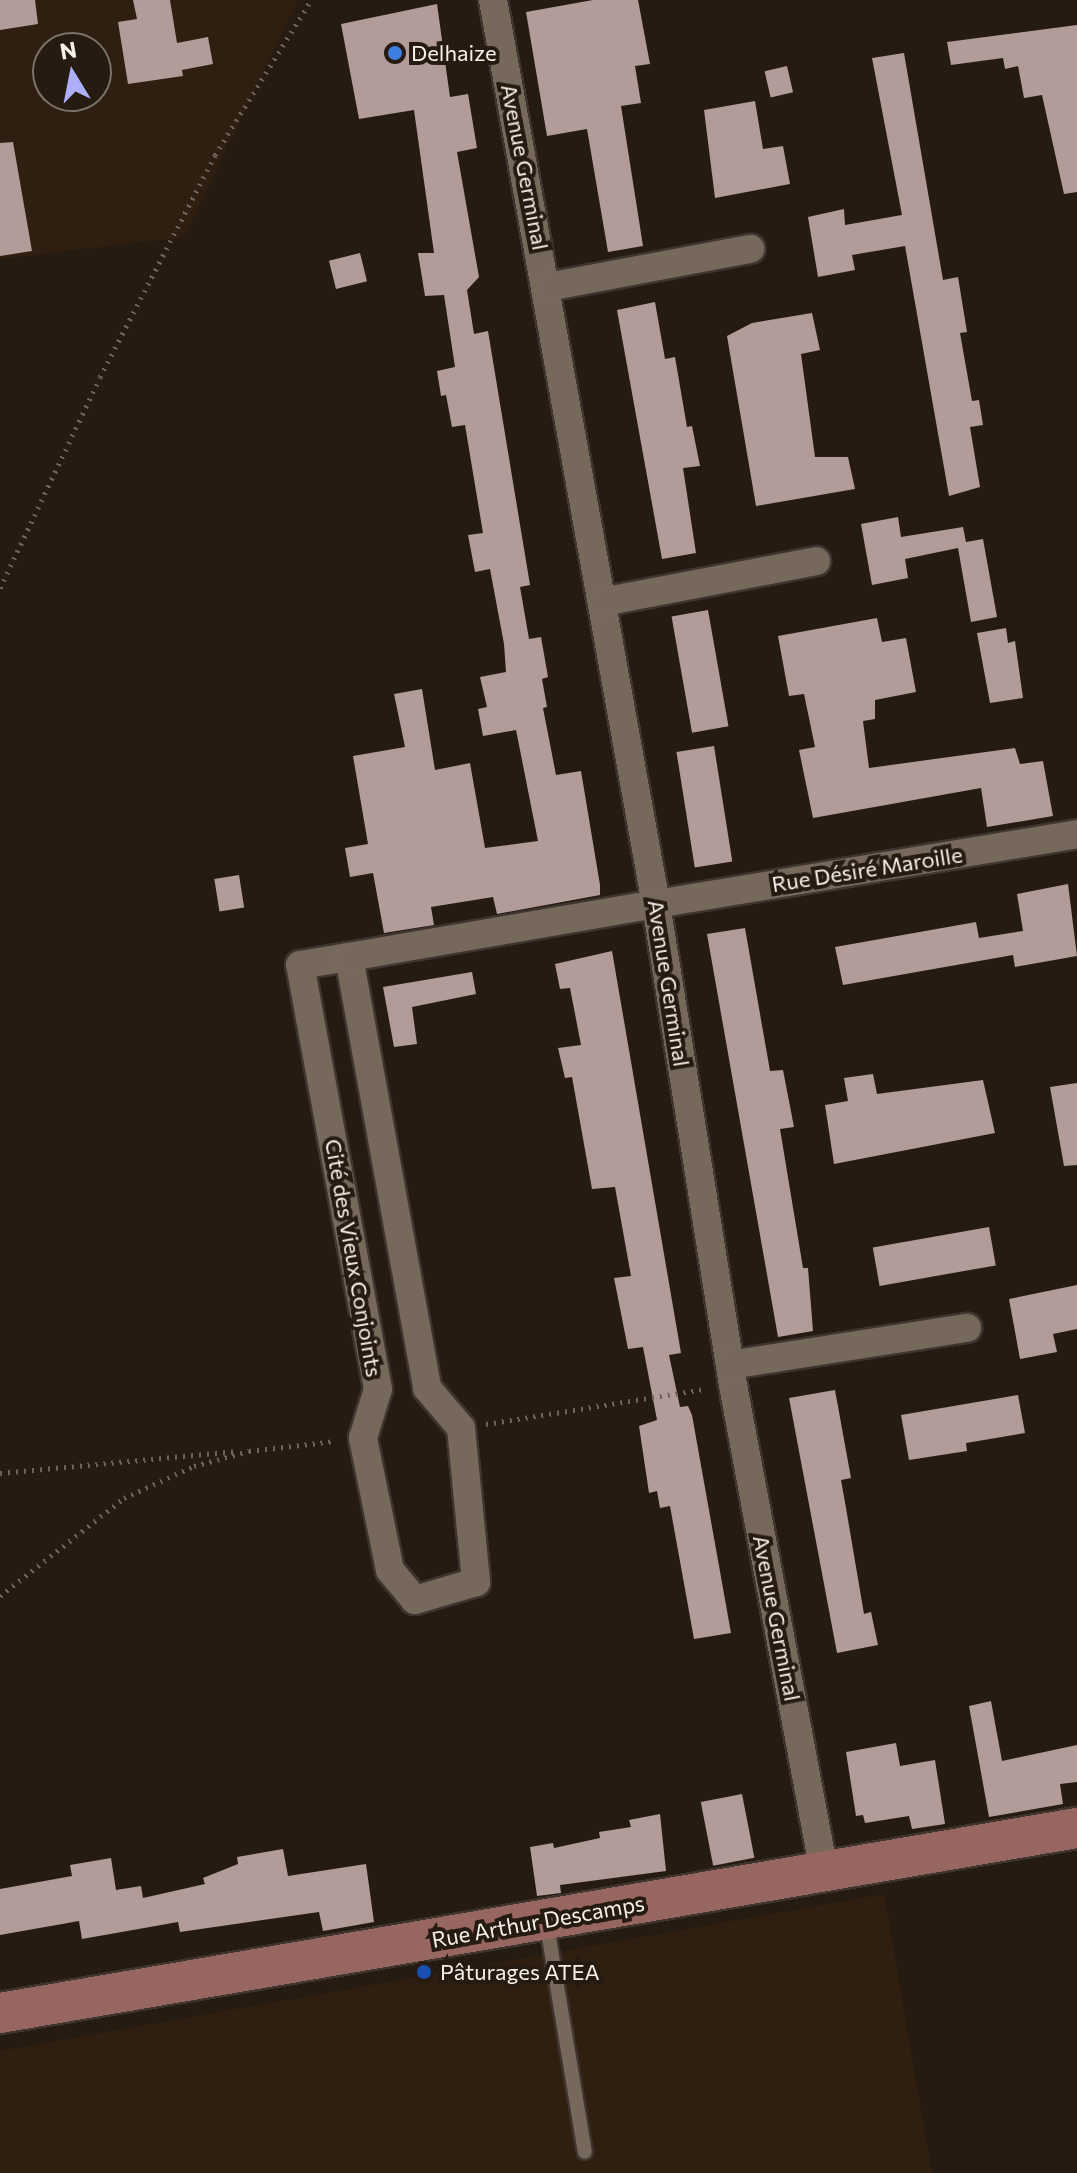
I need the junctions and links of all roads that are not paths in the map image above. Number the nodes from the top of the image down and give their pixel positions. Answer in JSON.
{"nodes":[{"id":1,"x":493,"y":0,"type":"edge"},
{"id":2,"x":750,"y":249,"type":"dead end"},
{"id":3,"x":548,"y":287,"type":"junction"},
{"id":4,"x":816,"y":561,"type":"dead end"},
{"id":5,"x":602,"y":602,"type":"junction"},
{"id":6,"x":1077,"y":834,"type":"edge"},
{"id":7,"x":656,"y":904,"type":"junction"},
{"id":8,"x":349,"y":957,"type":"junction"},
{"id":9,"x":967,"y":1328,"type":"dead end"},
{"id":10,"x":732,"y":1375,"type":"junction"},
{"id":11,"x":1077,"y":1828,"type":"edge"},
{"id":12,"x":824,"y":1871,"type":"junction"},
{"id":13,"x":546,"y":1919,"type":"junction"},
{"id":14,"x":0,"y":2013,"type":"edge"},
{"id":15,"x":585,"y":2152,"type":"dead end"}],
"edges":[{"from":1,"to":3,"type":"street","name":"Avenue Germinal"},
{"from":2,"to":3,"type":"street"},
{"from":3,"to":5,"type":"street","name":"Avenue Germinal"},
{"from":4,"to":5,"type":"street"},
{"from":5,"to":7,"type":"street","name":"Avenue Germinal"},
{"from":6,"to":7,"type":"street","name":"Rue Désiré Maroille"},
{"from":7,"to":8,"type":"street","name":"Cité des Vieux Conjoints"},
{"from":7,"to":10,"type":"street","name":"Avenue Germinal"},
{"from":8,"to":8,"type":"street","name":"Cité des Vieux Conjoints"},
{"from":9,"to":10,"type":"street"},
{"from":10,"to":12,"type":"street","name":"Avenue Germinal"},
{"from":11,"to":12,"type":"street","name":"Rue Arthur Descamps"},
{"from":12,"to":13,"type":"street","name":"Rue Arthur Descamps"},
{"from":13,"to":14,"type":"street","name":"Rue Arthur Descamps"},
{"from":13,"to":15,"type":"lane"}]}
